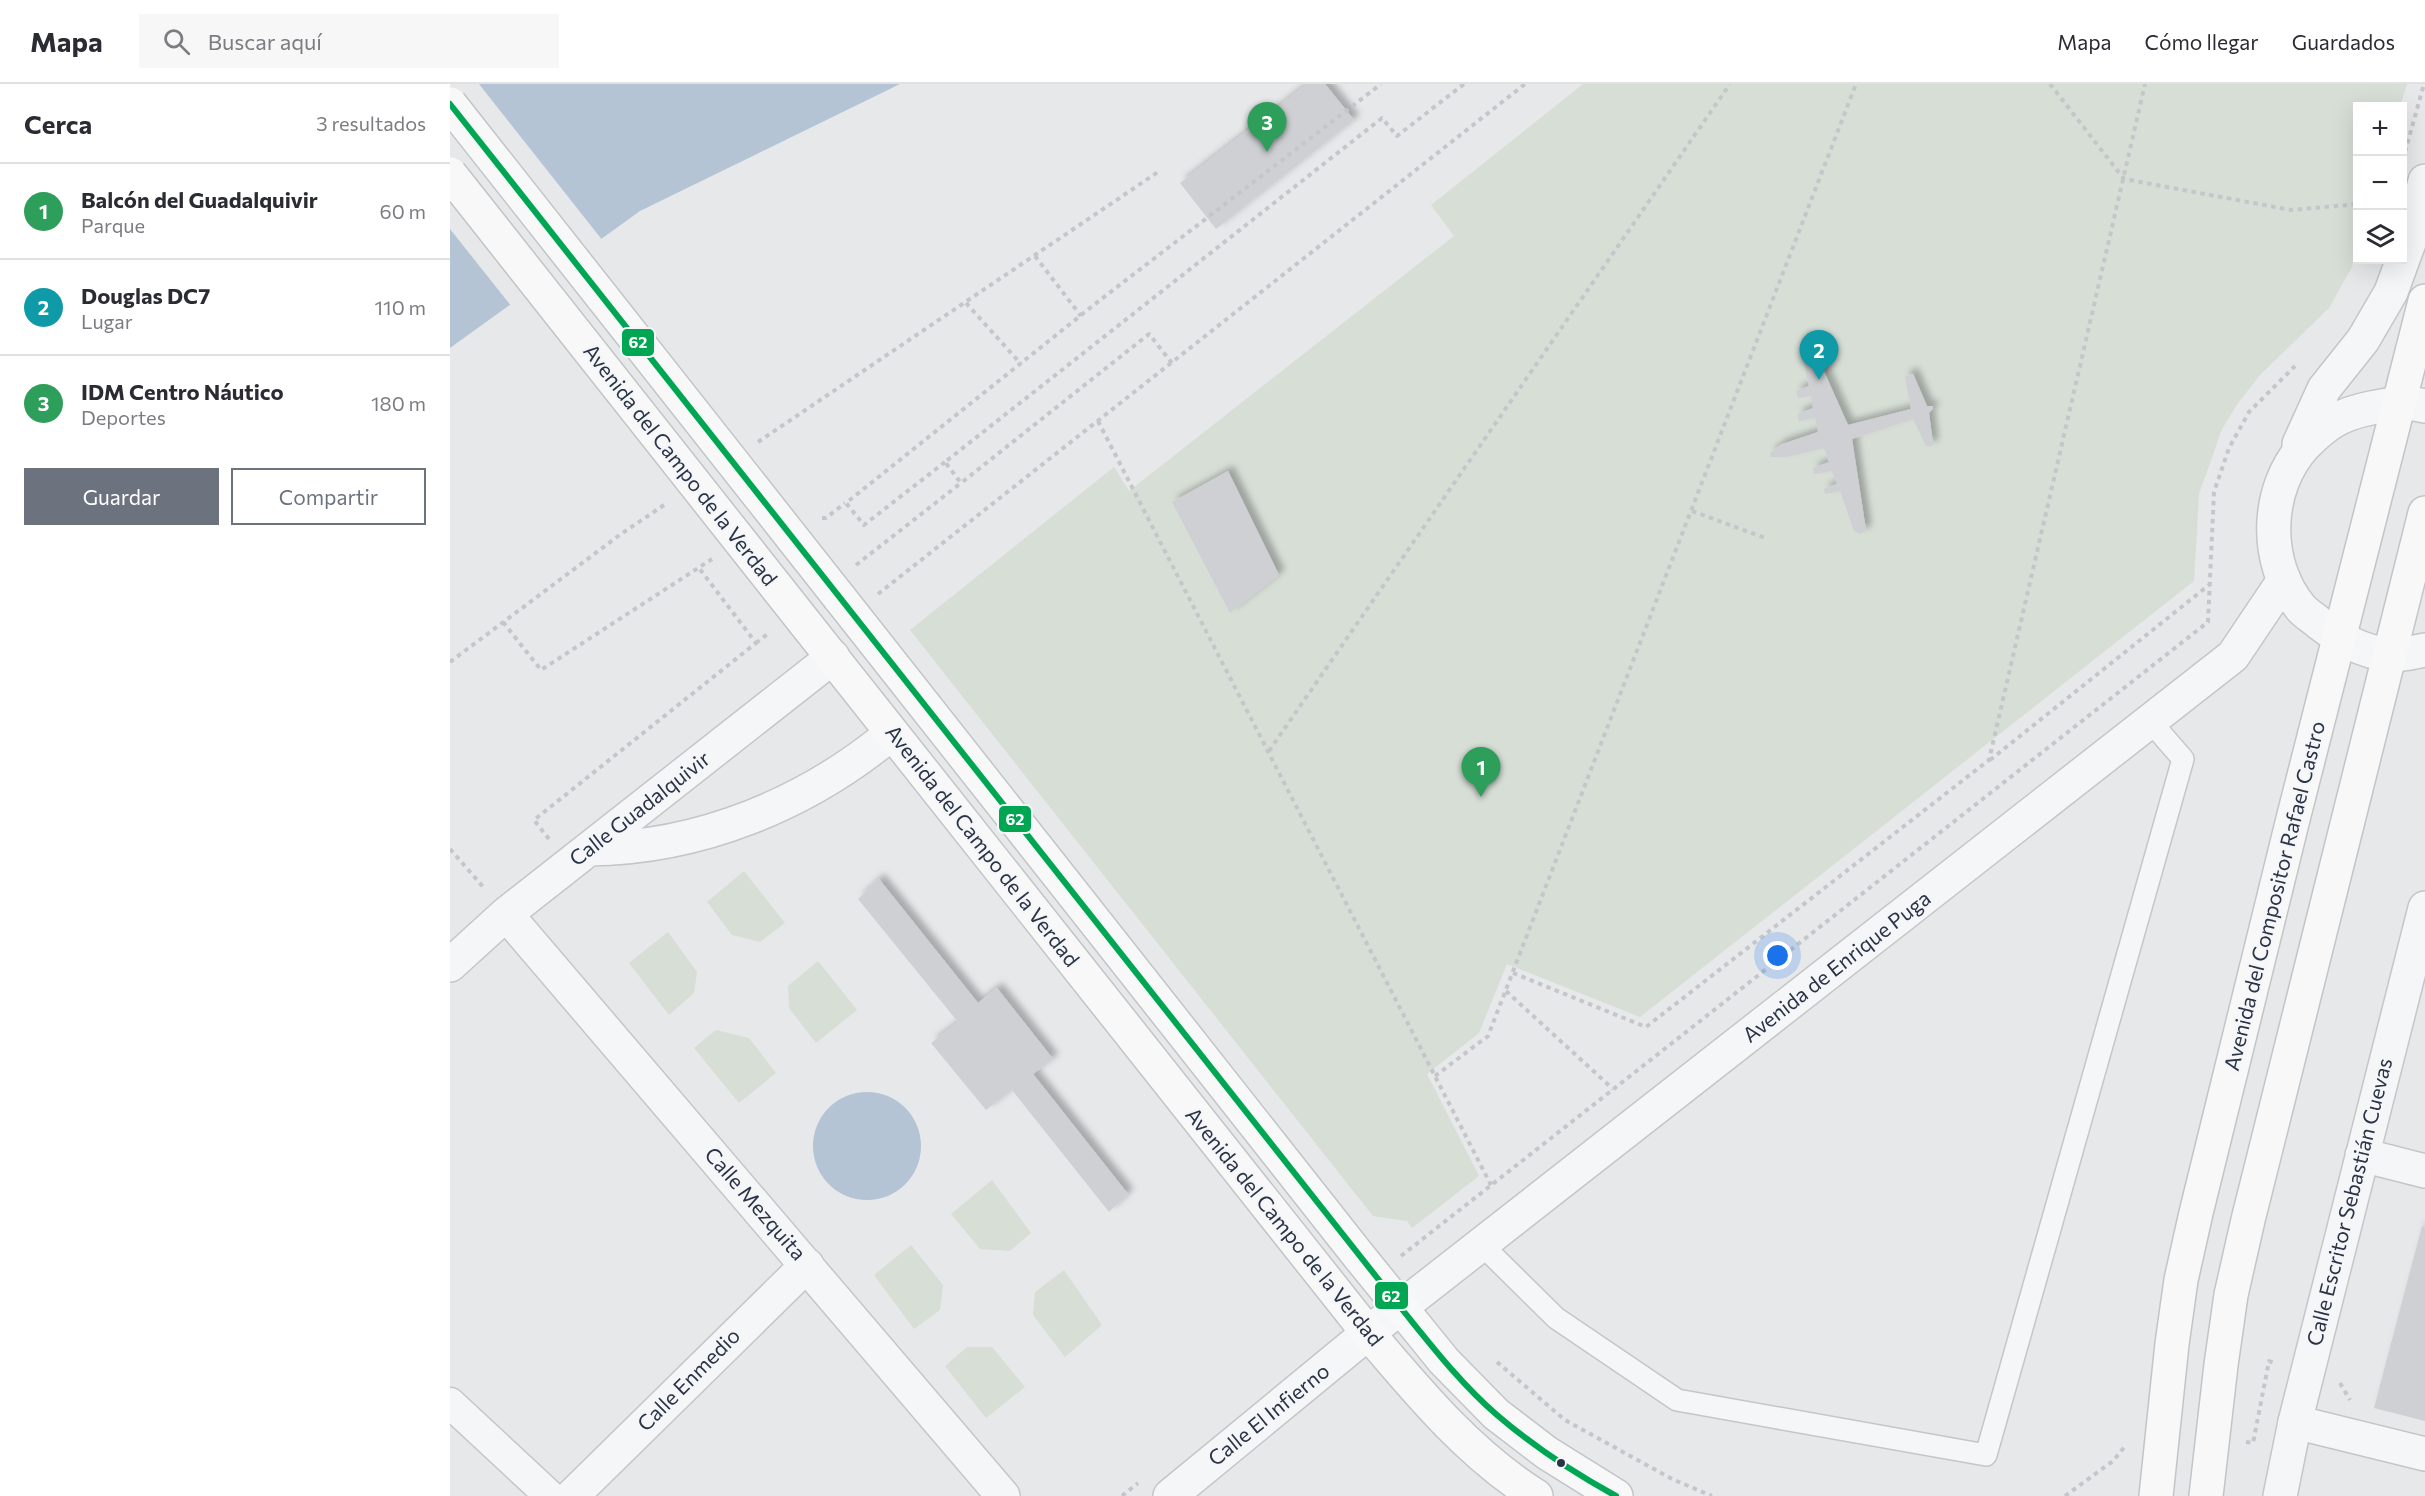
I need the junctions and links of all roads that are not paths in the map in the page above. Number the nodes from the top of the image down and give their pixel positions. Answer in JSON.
{"nodes":[{"id":1,"x":450,"y":104,"type":"edge"},
{"id":2,"x":450,"y":174,"type":"edge"},
{"id":3,"x":2425,"y":181,"type":"edge"},
{"id":4,"x":2425,"y":301,"type":"edge"},
{"id":5,"x":2413,"y":404,"type":"edge"},
{"id":6,"x":2294,"y":458,"type":"junction"},
{"id":7,"x":2425,"y":513,"type":"edge"},
{"id":8,"x":2284,"y":580,"type":"junction"},
{"id":9,"x":2340,"y":639,"type":"junction"},
{"id":10,"x":2425,"y":650,"type":"edge"},
{"id":11,"x":2391,"y":655,"type":"junction"},
{"id":12,"x":833,"y":657,"type":"junction"},
{"id":13,"x":2150,"y":721,"type":"junction"},
{"id":14,"x":892,"y":733,"type":"junction"},
{"id":15,"x":589,"y":849,"type":"junction"},
{"id":16,"x":2425,"y":908,"type":"edge"},
{"id":17,"x":506,"y":914,"type":"junction"},
{"id":18,"x":450,"y":965,"type":"edge"},
{"id":19,"x":2362,"y":1155,"type":"junction"},
{"id":20,"x":2425,"y":1171,"type":"edge"},
{"id":21,"x":1482,"y":1245,"type":"junction"},
{"id":22,"x":807,"y":1265,"type":"junction"},
{"id":23,"x":1401,"y":1308,"type":"junction"},
{"id":24,"x":1368,"y":1334,"type":"junction"},
{"id":25,"x":450,"y":1403,"type":"edge"},
{"id":26,"x":2295,"y":1422,"type":"junction"},
{"id":27,"x":2425,"y":1454,"type":"edge"},
{"id":28,"x":550,"y":1496,"type":"edge"},
{"id":29,"x":572,"y":1496,"type":"edge"},
{"id":30,"x":1003,"y":1496,"type":"edge"},
{"id":31,"x":1170,"y":1496,"type":"edge"},
{"id":32,"x":1536,"y":1496,"type":"edge"},
{"id":33,"x":1616,"y":1496,"type":"edge"},
{"id":34,"x":2156,"y":1496,"type":"edge"},
{"id":35,"x":2206,"y":1496,"type":"edge"},
{"id":36,"x":2280,"y":1496,"type":"edge"}],
"edges":[{"from":1,"to":23,"type":"main road","name":"Avenida del Campo de la Verdad","bridge":true},
{"from":2,"to":12,"type":"main road","name":"Avenida del Campo de la Verdad","bridge":true},
{"from":3,"to":6,"type":"street"},
{"from":4,"to":5,"type":"main road","name":"Avenida del Compositor Rafael Castro"},
{"from":5,"to":6,"type":"street"},
{"from":5,"to":9,"type":"main road","name":"Avenida del Compositor Rafael Castro"},
{"from":6,"to":8,"type":"street"},
{"from":7,"to":11,"type":"main road"},
{"from":8,"to":9,"type":"street"},
{"from":8,"to":13,"type":"street","name":"Avenida de Enrique Puga"},
{"from":9,"to":11,"type":"street"},
{"from":9,"to":34,"type":"main road","name":"Avenida del Compositor Rafael Castro"},
{"from":10,"to":11,"type":"street"},
{"from":11,"to":35,"type":"main road"},
{"from":12,"to":14,"type":"main road","name":"Avenida del Campo de la Verdad"},
{"from":12,"to":15,"type":"street","name":"Calle Guadalquivir"},
{"from":13,"to":21,"type":"street","name":"Avenida de Enrique Puga"},
{"from":13,"to":21,"type":"lane"},
{"from":14,"to":15,"type":"street"},
{"from":14,"to":24,"type":"main road","name":"Avenida del Campo de la Verdad"},
{"from":15,"to":17,"type":"street","name":"Calle Guadalquivir"},
{"from":16,"to":19,"type":"street","name":"Calle Escritor Sebastián Cuevas"},
{"from":17,"to":18,"type":"street","name":"Calle Guadalquivir"},
{"from":17,"to":22,"type":"street","name":"Calle Mezquita"},
{"from":19,"to":20,"type":"street"},
{"from":19,"to":26,"type":"street","name":"Calle Escritor Sebastián Cuevas"},
{"from":21,"to":23,"type":"street","name":"Avenida de Enrique Puga"},
{"from":22,"to":29,"type":"street","name":"Calle Enmedio"},
{"from":22,"to":30,"type":"street","name":"Calle Mezquita"},
{"from":23,"to":24,"type":"street","name":"Avenida de Enrique Puga"},
{"from":23,"to":33,"type":"main road","name":"Avenida del Campo de la Verdad"},
{"from":24,"to":31,"type":"street","name":"Calle El Infierno"},
{"from":24,"to":32,"type":"main road","name":"Avenida del Campo de la Verdad"},
{"from":25,"to":28,"type":"street"},
{"from":26,"to":27,"type":"street"},
{"from":26,"to":36,"type":"street","name":"Calle Escritor Sebastián Cuevas"}]}
